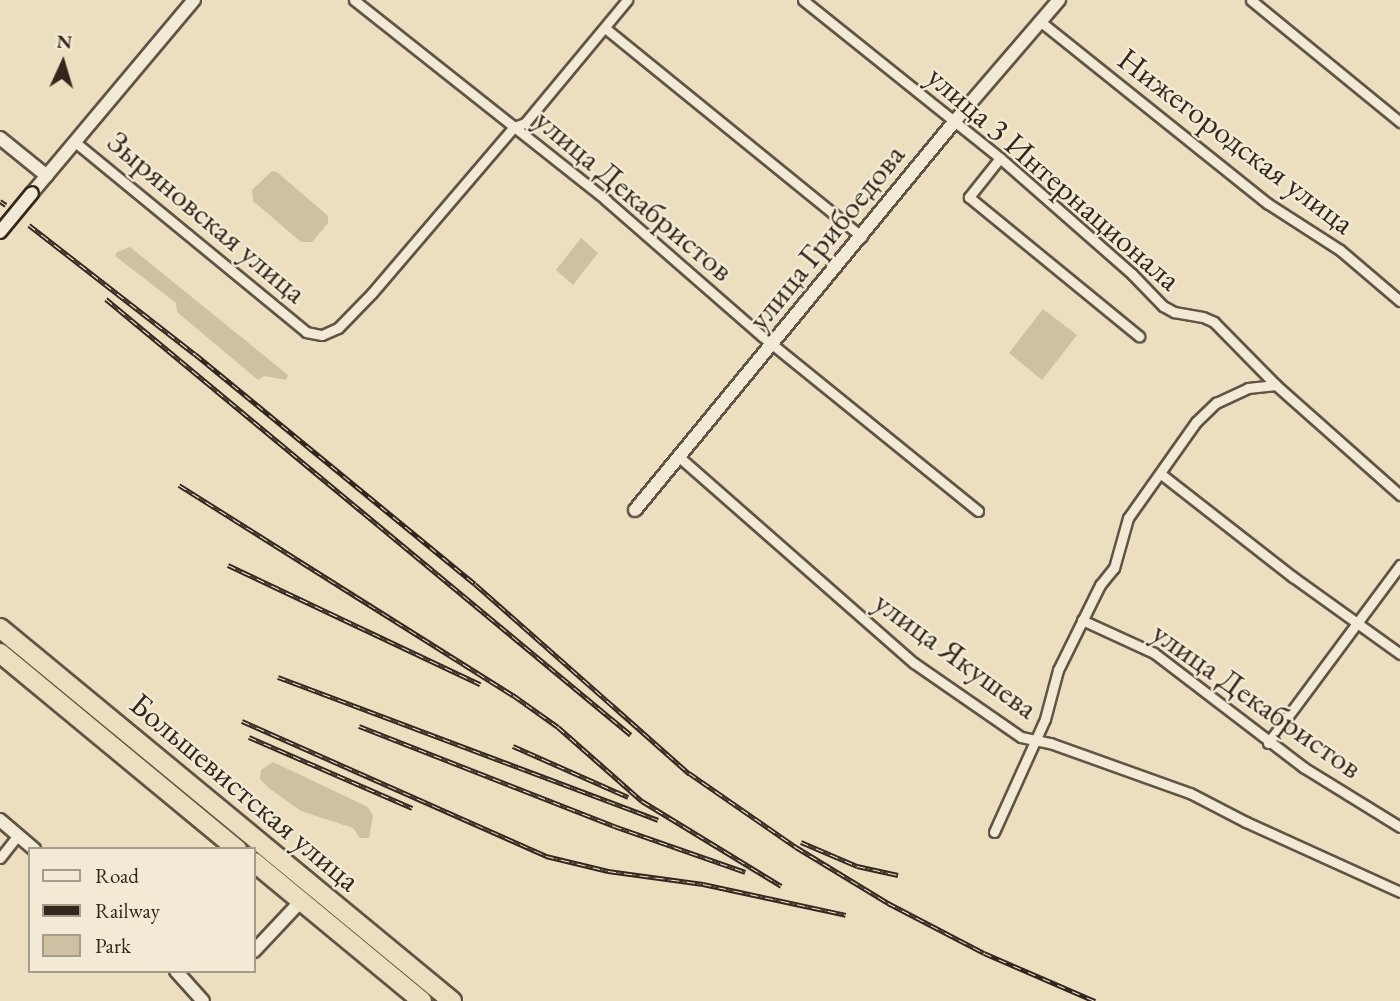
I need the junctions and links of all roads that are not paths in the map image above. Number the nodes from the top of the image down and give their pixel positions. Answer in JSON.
{"nodes":[{"id":1,"x":194,"y":0,"type":"edge"},
{"id":2,"x":354,"y":0,"type":"edge"},
{"id":3,"x":627,"y":0,"type":"edge"},
{"id":4,"x":803,"y":0,"type":"edge"},
{"id":5,"x":1059,"y":0,"type":"edge"},
{"id":6,"x":1251,"y":0,"type":"edge"},
{"id":7,"x":1041,"y":22,"type":"junction"},
{"id":8,"x":605,"y":28,"type":"junction"},
{"id":9,"x":954,"y":122,"type":"junction"},
{"id":10,"x":1400,"y":122,"type":"edge"},
{"id":11,"x":514,"y":127,"type":"junction"},
{"id":12,"x":0,"y":138,"type":"edge"},
{"id":13,"x":75,"y":142,"type":"junction"},
{"id":14,"x":1000,"y":159,"type":"junction"},
{"id":15,"x":47,"y":176,"type":"junction"},
{"id":16,"x":0,"y":232,"type":"edge"},
{"id":17,"x":862,"y":237,"type":"junction"},
{"id":18,"x":1400,"y":301,"type":"edge"},
{"id":19,"x":1139,"y":336,"type":"dead end"},
{"id":20,"x":773,"y":344,"type":"junction"},
{"id":21,"x":1276,"y":385,"type":"junction"},
{"id":22,"x":678,"y":456,"type":"junction"},
{"id":23,"x":1161,"y":474,"type":"junction"},
{"id":24,"x":1400,"y":495,"type":"edge"},
{"id":25,"x":635,"y":510,"type":"dead end"},
{"id":26,"x":978,"y":511,"type":"dead end"},
{"id":27,"x":1400,"y":565,"type":"edge"},
{"id":28,"x":1082,"y":620,"type":"junction"},
{"id":29,"x":1356,"y":624,"type":"junction"},
{"id":30,"x":0,"y":628,"type":"edge"},
{"id":31,"x":0,"y":653,"type":"edge"},
{"id":32,"x":1400,"y":654,"type":"edge"},
{"id":33,"x":1035,"y":741,"type":"junction"},
{"id":34,"x":1268,"y":743,"type":"junction"},
{"id":35,"x":0,"y":820,"type":"edge"},
{"id":36,"x":1400,"y":827,"type":"edge"},
{"id":37,"x":993,"y":832,"type":"dead end"},
{"id":38,"x":18,"y":835,"type":"junction"},
{"id":39,"x":32,"y":847,"type":"edge"},
{"id":40,"x":235,"y":847,"type":"edge"},
{"id":41,"x":0,"y":858,"type":"edge"},
{"id":42,"x":256,"y":864,"type":"edge"},
{"id":43,"x":1400,"y":892,"type":"edge"},
{"id":44,"x":301,"y":901,"type":"junction"},
{"id":45,"x":256,"y":949,"type":"edge"},
{"id":46,"x":178,"y":973,"type":"edge"},
{"id":47,"x":203,"y":1001,"type":"edge"},
{"id":48,"x":422,"y":1001,"type":"edge"},
{"id":49,"x":452,"y":1001,"type":"edge"}],
"edges":[{"from":1,"to":13,"type":"street"},
{"from":2,"to":11,"type":"street","name":"улица Декабристов"},
{"from":3,"to":8,"type":"street"},
{"from":4,"to":9,"type":"street","name":"улица 3 Интернационала"},
{"from":5,"to":7,"type":"street","name":"улица Грибоедова"},
{"from":6,"to":10,"type":"street"},
{"from":7,"to":9,"type":"street","name":"улица Грибоедова"},
{"from":7,"to":18,"type":"street","name":"Нижегородская улица"},
{"from":8,"to":11,"type":"street"},
{"from":8,"to":17,"type":"street"},
{"from":9,"to":14,"type":"street","name":"улица 3 Интернационала"},
{"from":9,"to":17,"type":"street","name":"улица Грибоедова"},
{"from":11,"to":13,"type":"street","name":"Зыряновская улица"},
{"from":11,"to":20,"type":"street","name":"улица Декабристов"},
{"from":12,"to":15,"type":"street"},
{"from":13,"to":15,"type":"street"},
{"from":14,"to":19,"type":"street"},
{"from":14,"to":21,"type":"street","name":"улица 3 Интернационала"},
{"from":15,"to":16,"type":"street","bridge":true},
{"from":17,"to":20,"type":"street","name":"улица Грибоедова"},
{"from":20,"to":22,"type":"street","name":"улица Грибоедова"},
{"from":20,"to":26,"type":"street","name":"улица Декабристов"},
{"from":21,"to":23,"type":"street"},
{"from":21,"to":24,"type":"street","name":"улица 3 Интернационала"},
{"from":22,"to":25,"type":"street","name":"улица Грибоедова"},
{"from":22,"to":33,"type":"street","name":"улица Якушева"},
{"from":23,"to":28,"type":"street"},
{"from":23,"to":29,"type":"street"},
{"from":27,"to":29,"type":"street"},
{"from":28,"to":33,"type":"street"},
{"from":28,"to":34,"type":"street","name":"улица Декабристов"},
{"from":29,"to":32,"type":"street"},
{"from":29,"to":34,"type":"street"},
{"from":30,"to":49,"type":"highway","name":"Большевистская улица"},
{"from":31,"to":40,"type":"highway","name":"Большевистская улица"},
{"from":33,"to":37,"type":"street"},
{"from":33,"to":43,"type":"street","name":"улица Якушева"},
{"from":34,"to":36,"type":"street","name":"улица Декабристов"},
{"from":35,"to":38,"type":"street"},
{"from":38,"to":39,"type":"street"},
{"from":38,"to":41,"type":"street"},
{"from":42,"to":44,"type":"highway","name":"Большевистская улица"},
{"from":44,"to":45,"type":"street"},
{"from":44,"to":48,"type":"highway","name":"Большевистская улица"},
{"from":46,"to":47,"type":"street"}]}
